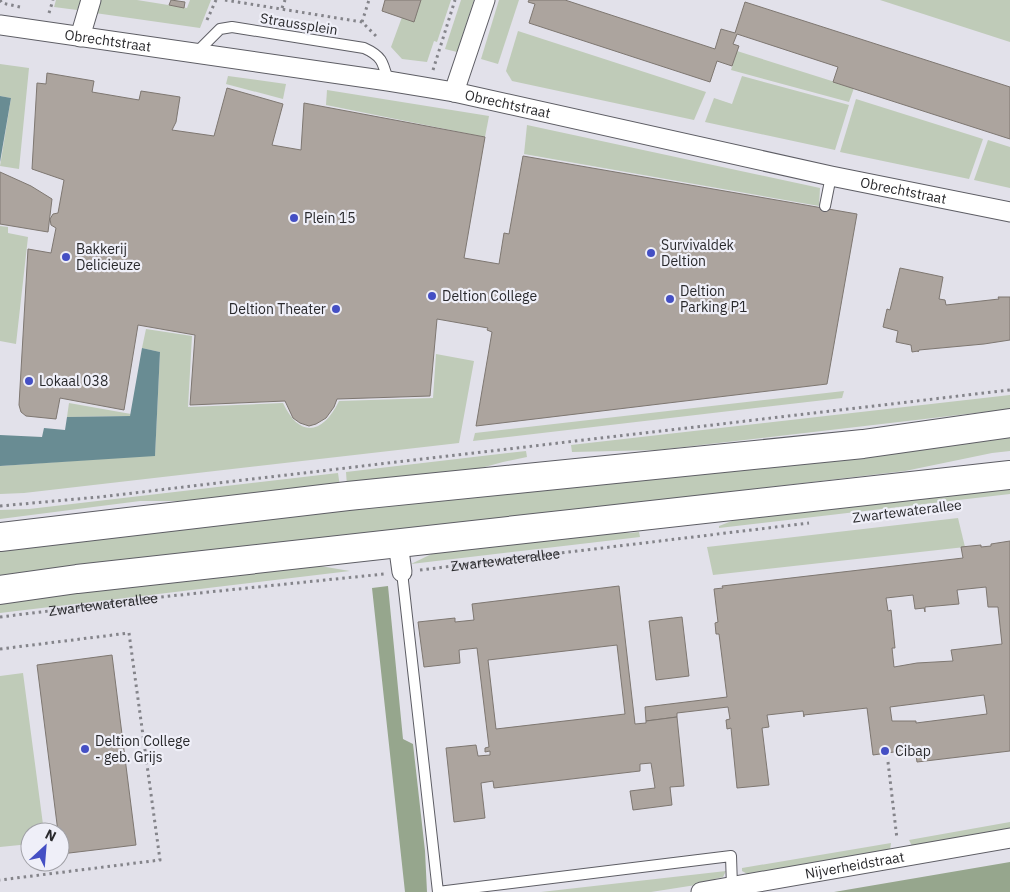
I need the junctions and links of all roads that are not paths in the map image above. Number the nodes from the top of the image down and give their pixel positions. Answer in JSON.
{"nodes":[{"id":1,"x":90,"y":0,"type":"edge"},
{"id":2,"x":485,"y":0,"type":"edge"},
{"id":3,"x":0,"y":25,"type":"edge"},
{"id":4,"x":80,"y":37,"type":"junction"},
{"id":5,"x":196,"y":53,"type":"junction"},
{"id":6,"x":388,"y":81,"type":"junction"},
{"id":7,"x":454,"y":92,"type":"junction"},
{"id":8,"x":830,"y":176,"type":"junction"},
{"id":9,"x":825,"y":206,"type":"dead end"},
{"id":10,"x":1010,"y":212,"type":"edge"},
{"id":11,"x":1010,"y":423,"type":"edge"},
{"id":12,"x":1010,"y":475,"type":"edge"},
{"id":13,"x":0,"y":537,"type":"edge"},
{"id":14,"x":398,"y":543,"type":"junction"},
{"id":15,"x":402,"y":572,"type":"joint"},
{"id":16,"x":0,"y":590,"type":"edge"},
{"id":17,"x":1010,"y":838,"type":"edge"},
{"id":18,"x":732,"y":887,"type":"junction"},
{"id":19,"x":701,"y":892,"type":"edge"}],
"edges":[{"from":1,"to":4,"type":"street"},
{"from":2,"to":7,"type":"street"},
{"from":3,"to":4,"type":"street","name":"Obrechtstraat"},
{"from":4,"to":5,"type":"street","name":"Obrechtstraat"},
{"from":5,"to":6,"type":"street","name":"Obrechtstraat"},
{"from":5,"to":6,"type":"lane","name":"Straussplein"},
{"from":6,"to":7,"type":"street","name":"Obrechtstraat"},
{"from":7,"to":8,"type":"street","name":"Obrechtstraat"},
{"from":8,"to":9,"type":"lane"},
{"from":8,"to":10,"type":"street","name":"Obrechtstraat"},
{"from":11,"to":13,"type":"main road"},
{"from":12,"to":14,"type":"main road","name":"Zwartewaterallee"},
{"from":14,"to":15,"type":"street"},
{"from":14,"to":16,"type":"main road","name":"Zwartewaterallee"},
{"from":15,"to":18,"type":"lane"},
{"from":17,"to":18,"type":"street","name":"Nijverheidstraat"},
{"from":18,"to":19,"type":"street","name":"Nijverheidstraat"}]}
